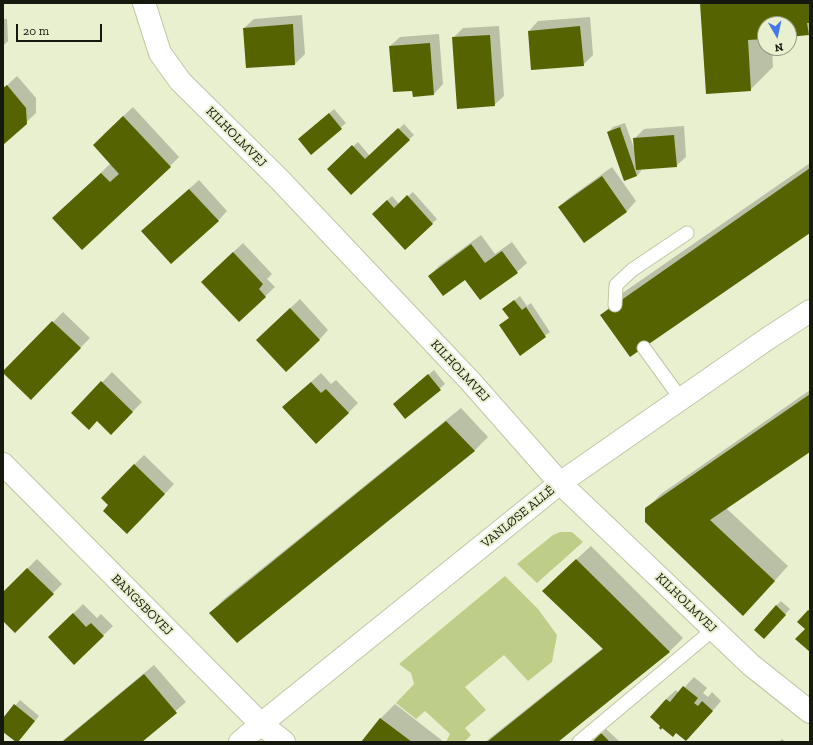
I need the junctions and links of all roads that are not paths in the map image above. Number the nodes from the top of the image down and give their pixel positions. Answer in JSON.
{"nodes":[{"id":1,"x":144,"y":3,"type":"edge"},
{"id":2,"x":687,"y":233,"type":"dead end"},
{"id":3,"x":615,"y":305,"type":"dead end"},
{"id":4,"x":810,"y":311,"type":"edge"},
{"id":5,"x":644,"y":348,"type":"dead end"},
{"id":6,"x":681,"y":399,"type":"junction"},
{"id":7,"x":3,"y":464,"type":"edge"},
{"id":8,"x":560,"y":483,"type":"junction"},
{"id":9,"x":714,"y":629,"type":"junction"},
{"id":10,"x":810,"y":712,"type":"edge"},
{"id":11,"x":260,"y":724,"type":"junction"},
{"id":12,"x":240,"y":742,"type":"edge"},
{"id":13,"x":284,"y":742,"type":"edge"},
{"id":14,"x":579,"y":742,"type":"edge"}],
"edges":[{"from":1,"to":8,"type":"street","name":"KILHOLMVEJ"},
{"from":2,"to":3,"type":"lane"},
{"from":4,"to":6,"type":"street","name":"VANLØSE ALLÉ"},
{"from":5,"to":6,"type":"lane"},
{"from":6,"to":8,"type":"street","name":"VANLØSE ALLÉ"},
{"from":7,"to":11,"type":"street","name":"BANGSBOVEJ"},
{"from":8,"to":9,"type":"street","name":"KILHOLMVEJ"},
{"from":8,"to":11,"type":"street","name":"VANLØSE ALLÉ"},
{"from":9,"to":10,"type":"street","name":"KILHOLMVEJ"},
{"from":9,"to":14,"type":"lane"},
{"from":11,"to":12,"type":"street","name":"VANLØSE ALLÉ"},
{"from":11,"to":13,"type":"street","name":"BANGSBOVEJ"}]}
